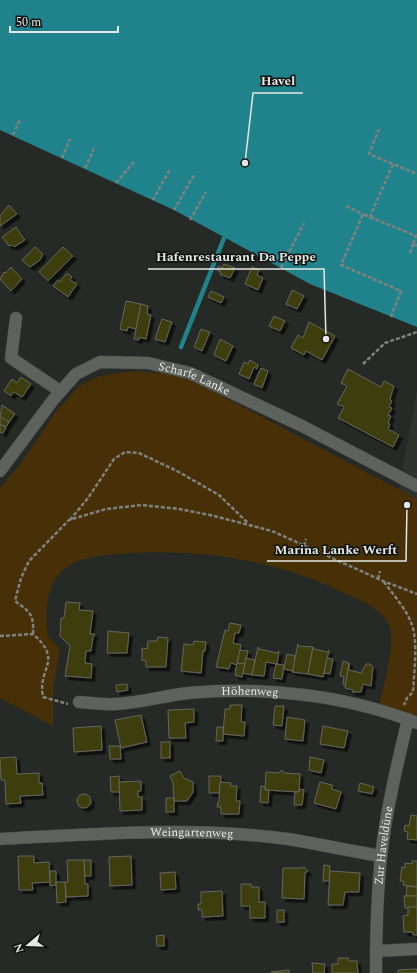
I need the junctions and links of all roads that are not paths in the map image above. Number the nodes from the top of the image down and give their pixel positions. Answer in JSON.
{"nodes":[{"id":1,"x":16,"y":318,"type":"dead end"},
{"id":2,"x":60,"y":391,"type":"junction"},
{"id":3,"x":0,"y":471,"type":"edge"},
{"id":4,"x":417,"y":486,"type":"edge"},
{"id":5,"x":79,"y":702,"type":"dead end"},
{"id":6,"x":408,"y":719,"type":"edge"},
{"id":7,"x":0,"y":839,"type":"edge"},
{"id":8,"x":381,"y":856,"type":"junction"},
{"id":9,"x":417,"y":949,"type":"edge"},
{"id":10,"x":376,"y":951,"type":"junction"},
{"id":11,"x":376,"y":973,"type":"edge"}],
"edges":[{"from":1,"to":2,"type":"street"},
{"from":2,"to":3,"type":"street","name":"Scharfe Lanke"},
{"from":2,"to":4,"type":"street","name":"Scharfe Lanke"},
{"from":5,"to":6,"type":"street","name":"Höhenweg"},
{"from":6,"to":8,"type":"street","name":"Zur Haveldüne"},
{"from":7,"to":8,"type":"street","name":"Weingartenweg"},
{"from":8,"to":10,"type":"street","name":"Zur Haveldüne"},
{"from":9,"to":10,"type":"street"},
{"from":10,"to":11,"type":"street","name":"Zur Haveldüne"}]}
